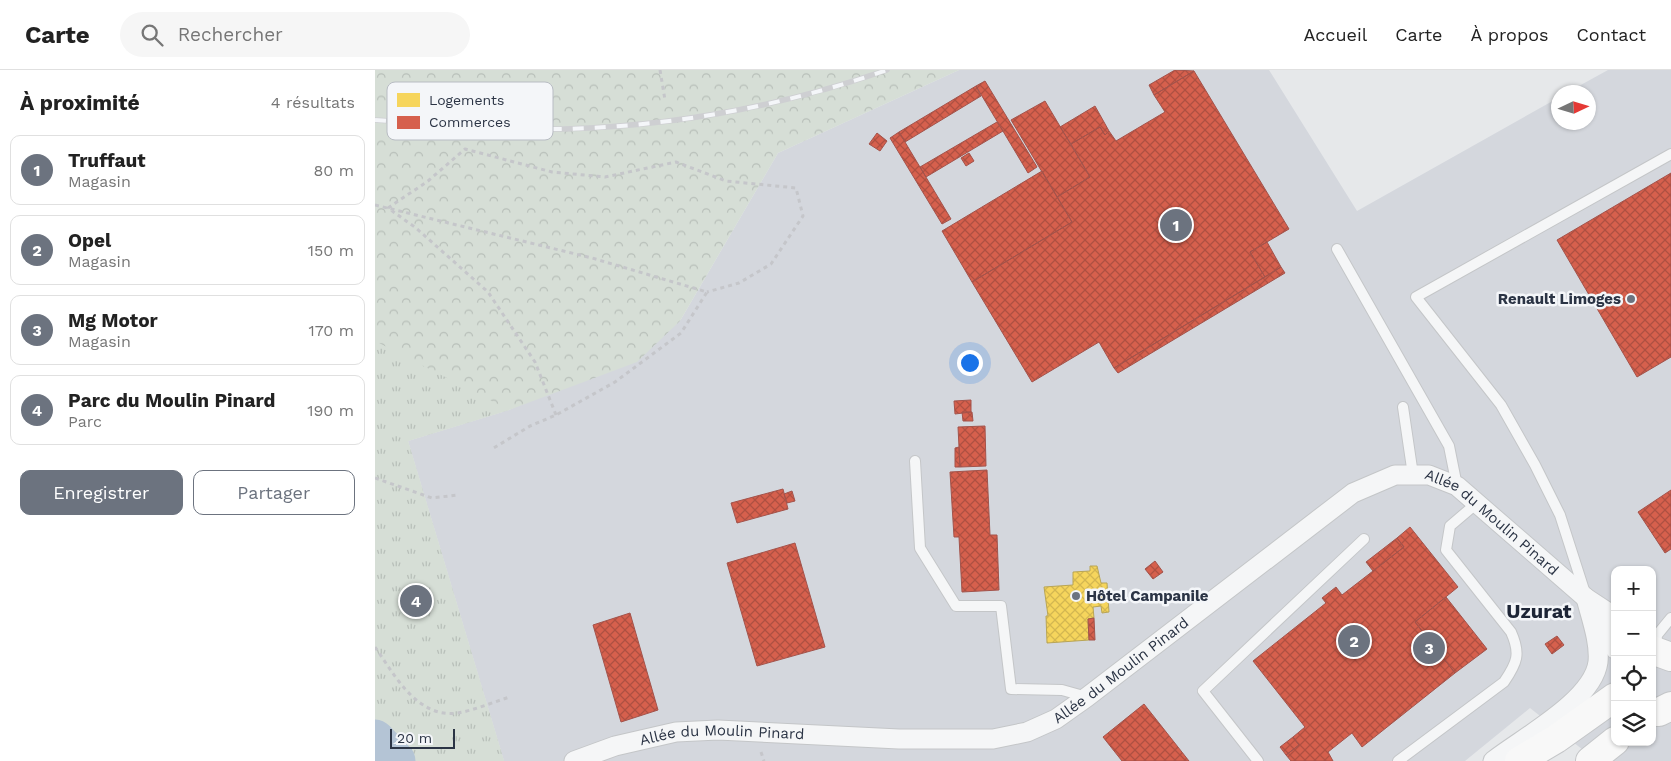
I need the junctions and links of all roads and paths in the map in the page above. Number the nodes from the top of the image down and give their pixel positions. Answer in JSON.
{"nodes":[{"id":1,"x":660,"y":70,"type":"edge"},
{"id":2,"x":665,"y":100,"type":"dead end"},
{"id":3,"x":1671,"y":154,"type":"edge"},
{"id":4,"x":375,"y":205,"type":"edge"},
{"id":5,"x":388,"y":208,"type":"junction"},
{"id":6,"x":1337,"y":249,"type":"dead end"},
{"id":7,"x":707,"y":292,"type":"junction"},
{"id":8,"x":1403,"y":407,"type":"dead end"},
{"id":9,"x":556,"y":415,"type":"junction"},
{"id":10,"x":492,"y":449,"type":"dead end"},
{"id":11,"x":915,"y":461,"type":"dead end"},
{"id":12,"x":1413,"y":475,"type":"junction"},
{"id":13,"x":375,"y":478,"type":"edge"},
{"id":14,"x":1457,"y":486,"type":"junction"},
{"id":15,"x":457,"y":495,"type":"dead end"},
{"id":16,"x":1477,"y":503,"type":"junction"},
{"id":17,"x":1364,"y":538,"type":"dead end"},
{"id":18,"x":1586,"y":598,"type":"junction"},
{"id":19,"x":1611,"y":614,"type":"edge"},
{"id":20,"x":1671,"y":618,"type":"edge"},
{"id":21,"x":1611,"y":642,"type":"edge"},
{"id":22,"x":375,"y":647,"type":"edge"},
{"id":23,"x":1660,"y":652,"type":"edge"},
{"id":24,"x":510,"y":697,"type":"dead end"},
{"id":25,"x":1087,"y":697,"type":"junction"},
{"id":26,"x":1611,"y":700,"type":"edge"},
{"id":27,"x":1556,"y":739,"type":"junction"},
{"id":28,"x":1611,"y":744,"type":"edge"},
{"id":29,"x":574,"y":761,"type":"edge"},
{"id":30,"x":1258,"y":761,"type":"edge"},
{"id":31,"x":1398,"y":761,"type":"edge"},
{"id":32,"x":1493,"y":761,"type":"edge"},
{"id":33,"x":1519,"y":761,"type":"edge"},
{"id":34,"x":1534,"y":761,"type":"edge"},
{"id":35,"x":1591,"y":761,"type":"edge"}],
"edges":[{"from":1,"to":2,"type":"path"},
{"from":3,"to":18,"type":"lane"},
{"from":4,"to":5,"type":"path"},
{"from":5,"to":7,"type":"path"},
{"from":5,"to":7,"type":"path"},
{"from":5,"to":9,"type":"path"},
{"from":6,"to":14,"type":"lane"},
{"from":7,"to":9,"type":"path"},
{"from":8,"to":12,"type":"lane"},
{"from":9,"to":10,"type":"path"},
{"from":11,"to":25,"type":"lane"},
{"from":12,"to":14,"type":"street","name":"Allée du Moulin Pinard"},
{"from":12,"to":25,"type":"street","name":"Allée du Moulin Pinard"},
{"from":13,"to":15,"type":"path"},
{"from":14,"to":16,"type":"street","name":"Allée du Moulin Pinard"},
{"from":16,"to":18,"type":"street","name":"Allée du Moulin Pinard"},
{"from":16,"to":31,"type":"lane"},
{"from":17,"to":30,"type":"lane"},
{"from":18,"to":19,"type":"street","name":"Allée du Moulin Pinard"},
{"from":18,"to":21,"type":"street","name":"Allée du Moulin Pinard"},
{"from":18,"to":32,"type":"street"},
{"from":20,"to":23,"type":"lane"},
{"from":22,"to":24,"type":"path"},
{"from":25,"to":29,"type":"street","name":"Allée du Moulin Pinard"},
{"from":26,"to":27,"type":"main road"},
{"from":27,"to":33,"type":"main road"},
{"from":27,"to":34,"type":"street"},
{"from":28,"to":35,"type":"main road"}]}
